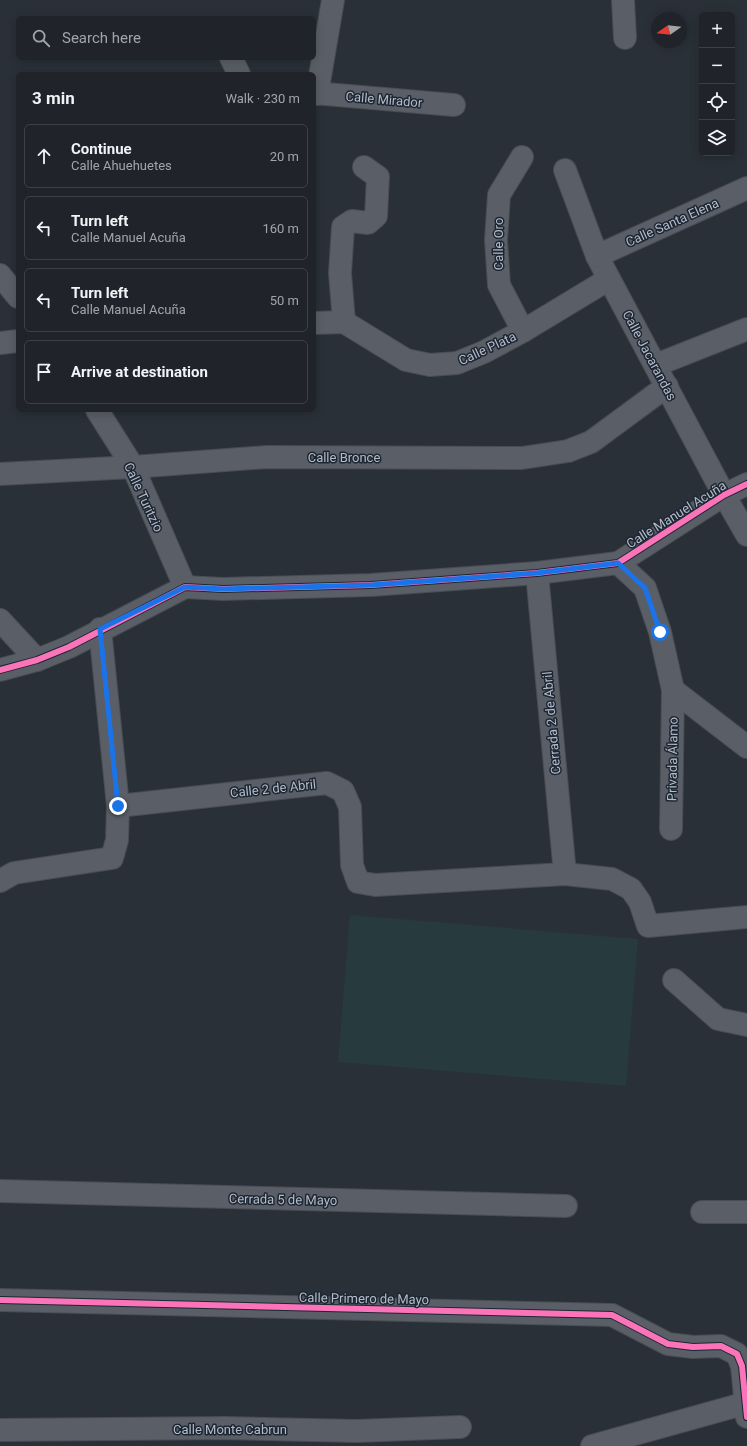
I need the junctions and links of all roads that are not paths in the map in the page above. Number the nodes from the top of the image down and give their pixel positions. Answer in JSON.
{"nodes":[{"id":1,"x":333,"y":0,"type":"edge"},
{"id":2,"x":623,"y":0,"type":"edge"},
{"id":3,"x":625,"y":38,"type":"dead end"},
{"id":4,"x":232,"y":60,"type":"edge"},
{"id":5,"x":238,"y":72,"type":"edge"},
{"id":6,"x":316,"y":93,"type":"edge"},
{"id":7,"x":454,"y":105,"type":"dead end"},
{"id":8,"x":522,"y":157,"type":"dead end"},
{"id":9,"x":364,"y":167,"type":"dead end"},
{"id":10,"x":565,"y":170,"type":"dead end"},
{"id":11,"x":747,"y":188,"type":"edge"},
{"id":12,"x":598,"y":256,"type":"junction"},
{"id":13,"x":0,"y":275,"type":"edge"},
{"id":14,"x":610,"y":279,"type":"junction"},
{"id":15,"x":16,"y":295,"type":"edge"},
{"id":16,"x":344,"y":322,"type":"junction"},
{"id":17,"x":316,"y":323,"type":"edge"},
{"id":18,"x":747,"y":329,"type":"edge"},
{"id":19,"x":523,"y":331,"type":"junction"},
{"id":20,"x":16,"y":341,"type":"edge"},
{"id":21,"x":0,"y":343,"type":"edge"},
{"id":22,"x":656,"y":365,"type":"junction"},
{"id":23,"x":667,"y":386,"type":"junction"},
{"id":24,"x":98,"y":412,"type":"edge"},
{"id":25,"x":132,"y":467,"type":"junction"},
{"id":26,"x":0,"y":474,"type":"edge"},
{"id":27,"x":747,"y":484,"type":"edge"},
{"id":28,"x":724,"y":495,"type":"junction"},
{"id":29,"x":747,"y":535,"type":"edge"},
{"id":30,"x":618,"y":563,"type":"junction"},
{"id":31,"x":537,"y":573,"type":"junction"},
{"id":32,"x":185,"y":587,"type":"junction"},
{"id":33,"x":0,"y":620,"type":"edge"},
{"id":34,"x":100,"y":629,"type":"junction"},
{"id":35,"x":37,"y":660,"type":"junction"},
{"id":36,"x":0,"y":670,"type":"edge"},
{"id":37,"x":673,"y":690,"type":"junction"},
{"id":38,"x":747,"y":747,"type":"edge"},
{"id":39,"x":118,"y":806,"type":"junction"},
{"id":40,"x":671,"y":829,"type":"dead end"},
{"id":41,"x":5,"y":872,"type":"edge"},
{"id":42,"x":565,"y":874,"type":"junction"},
{"id":43,"x":747,"y":917,"type":"edge"},
{"id":44,"x":674,"y":980,"type":"dead end"},
{"id":45,"x":747,"y":1025,"type":"edge"},
{"id":46,"x":0,"y":1191,"type":"edge"},
{"id":47,"x":566,"y":1206,"type":"dead end"},
{"id":48,"x":702,"y":1212,"type":"dead end"},
{"id":49,"x":747,"y":1212,"type":"edge"},
{"id":50,"x":0,"y":1300,"type":"edge"},
{"id":51,"x":746,"y":1410,"type":"edge"},
{"id":52,"x":460,"y":1427,"type":"dead end"},
{"id":53,"x":0,"y":1430,"type":"edge"},
{"id":54,"x":224,"y":1437,"type":"edge"},
{"id":55,"x":357,"y":1438,"type":"edge"},
{"id":56,"x":592,"y":1446,"type":"edge"}],
"edges":[{"from":1,"to":6,"type":"street"},
{"from":2,"to":3,"type":"street"},
{"from":4,"to":5,"type":"street"},
{"from":6,"to":7,"type":"street","name":"Calle Mirador"},
{"from":8,"to":19,"type":"street","name":"Calle Oro"},
{"from":9,"to":16,"type":"street"},
{"from":10,"to":12,"type":"street","name":"Calle Jacarandas"},
{"from":11,"to":12,"type":"street","name":"Calle Santa Elena"},
{"from":12,"to":14,"type":"street","name":"Calle Jacarandas"},
{"from":13,"to":15,"type":"street"},
{"from":14,"to":19,"type":"street","name":"Calle Plata"},
{"from":14,"to":22,"type":"street","name":"Calle Jacarandas"},
{"from":16,"to":17,"type":"street"},
{"from":16,"to":19,"type":"street","name":"Calle Plata"},
{"from":18,"to":22,"type":"street"},
{"from":20,"to":21,"type":"street"},
{"from":22,"to":23,"type":"street","name":"Calle Jacarandas"},
{"from":23,"to":25,"type":"street","name":"Calle Bronce"},
{"from":23,"to":28,"type":"street","name":"Calle Jacarandas"},
{"from":24,"to":25,"type":"street","name":"Calle Turitzio"},
{"from":25,"to":26,"type":"street","name":"Calle Bronce"},
{"from":25,"to":32,"type":"street","name":"Calle Turitzio"},
{"from":27,"to":28,"type":"street","name":"Calle Manuel Acuña"},
{"from":28,"to":29,"type":"street","name":"Calle Jacarandas"},
{"from":28,"to":30,"type":"street","name":"Calle Manuel Acuña"},
{"from":30,"to":31,"type":"street","name":"Calle Manuel Acuña"},
{"from":30,"to":37,"type":"street","name":"Privada Álamo"},
{"from":31,"to":32,"type":"street","name":"Calle Manuel Acuña"},
{"from":31,"to":42,"type":"street","name":"Cerrada 2 de Abril"},
{"from":32,"to":34,"type":"street","name":"Calle Manuel Acuña"},
{"from":33,"to":35,"type":"street"},
{"from":34,"to":35,"type":"street","name":"Calle Manuel Acuña"},
{"from":34,"to":39,"type":"street"},
{"from":35,"to":36,"type":"street","name":"Calle Manuel Acuña"},
{"from":37,"to":38,"type":"street"},
{"from":37,"to":40,"type":"street","name":"Privada Álamo"},
{"from":39,"to":41,"type":"street"},
{"from":39,"to":42,"type":"street","name":"Calle 2 de Abril"},
{"from":42,"to":43,"type":"street"},
{"from":44,"to":45,"type":"street"},
{"from":46,"to":47,"type":"street","name":"Cerrada 5 de Mayo"},
{"from":48,"to":49,"type":"street"},
{"from":50,"to":51,"type":"street","name":"Calle Primero de Mayo"},
{"from":51,"to":56,"type":"street"},
{"from":52,"to":55,"type":"street","name":"Calle Monte Cabrun"},
{"from":53,"to":54,"type":"street","name":"Calle Monte Cabrun"},
{"from":54,"to":55,"type":"street","name":"Calle Monte Cabrun"}]}
